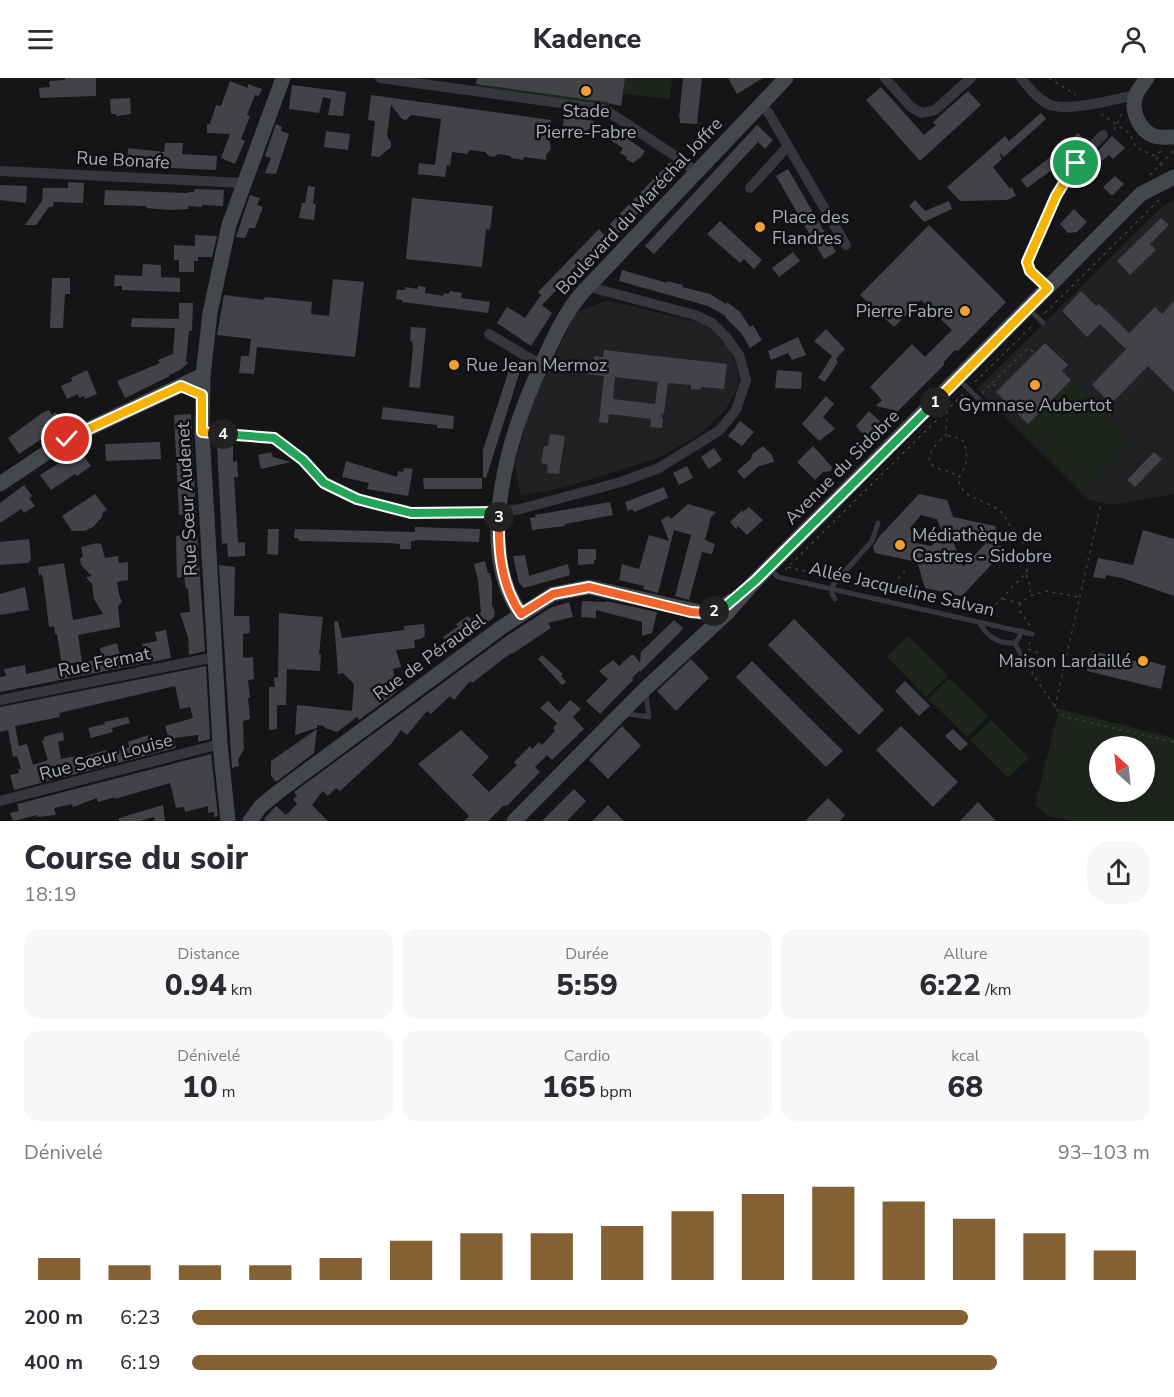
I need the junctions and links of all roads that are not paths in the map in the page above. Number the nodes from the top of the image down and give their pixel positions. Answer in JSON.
{"nodes":[{"id":1,"x":283,"y":78,"type":"edge"},
{"id":2,"x":380,"y":78,"type":"edge"},
{"id":3,"x":786,"y":78,"type":"edge"},
{"id":4,"x":885,"y":78,"type":"edge"},
{"id":5,"x":971,"y":78,"type":"edge"},
{"id":6,"x":1021,"y":78,"type":"edge"},
{"id":7,"x":1147,"y":78,"type":"edge"},
{"id":8,"x":1136,"y":95,"type":"junction"},
{"id":9,"x":760,"y":103,"type":"junction"},
{"id":10,"x":1102,"y":135,"type":"road end"},
{"id":11,"x":1169,"y":145,"type":"edge"},
{"id":12,"x":788,"y":146,"type":"junction"},
{"id":13,"x":0,"y":171,"type":"edge"},
{"id":14,"x":695,"y":172,"type":"junction"},
{"id":15,"x":1172,"y":176,"type":"edge"},
{"id":16,"x":244,"y":183,"type":"junction"},
{"id":17,"x":750,"y":188,"type":"dead end"},
{"id":18,"x":846,"y":245,"type":"dead end"},
{"id":19,"x":591,"y":284,"type":"junction"},
{"id":20,"x":1048,"y":288,"type":"junction"},
{"id":21,"x":1028,"y":308,"type":"junction"},
{"id":22,"x":1043,"y":323,"type":"dead end"},
{"id":23,"x":489,"y":334,"type":"dead end"},
{"id":24,"x":541,"y":365,"type":"junction"},
{"id":25,"x":203,"y":375,"type":"junction"},
{"id":26,"x":958,"y":379,"type":"junction"},
{"id":27,"x":181,"y":386,"type":"junction"},
{"id":28,"x":202,"y":395,"type":"junction"},
{"id":29,"x":987,"y":407,"type":"dead end"},
{"id":30,"x":202,"y":432,"type":"junction"},
{"id":31,"x":0,"y":484,"type":"edge"},
{"id":32,"x":500,"y":512,"type":"junction"},
{"id":33,"x":878,"y":522,"type":"dead end"},
{"id":34,"x":768,"y":568,"type":"junction"},
{"id":35,"x":756,"y":580,"type":"junction"},
{"id":36,"x":832,"y":589,"type":"junction"},
{"id":37,"x":835,"y":599,"type":"dead end"},
{"id":38,"x":880,"y":600,"type":"junction"},
{"id":39,"x":877,"y":607,"type":"dead end"},
{"id":40,"x":691,"y":612,"type":"junction"},
{"id":41,"x":521,"y":614,"type":"junction"},
{"id":42,"x":979,"y":622,"type":"junction"},
{"id":43,"x":1021,"y":631,"type":"junction"},
{"id":44,"x":1032,"y":634,"type":"road end"},
{"id":45,"x":1015,"y":642,"type":"junction"},
{"id":46,"x":685,"y":651,"type":"junction"},
{"id":47,"x":1021,"y":656,"type":"dead end"},
{"id":48,"x":215,"y":657,"type":"junction"},
{"id":49,"x":647,"y":687,"type":"junction"},
{"id":50,"x":0,"y":700,"type":"edge"},
{"id":51,"x":220,"y":744,"type":"junction"},
{"id":52,"x":553,"y":782,"type":"junction"},
{"id":53,"x":0,"y":801,"type":"edge"},
{"id":54,"x":254,"y":819,"type":"edge"},
{"id":55,"x":228,"y":821,"type":"edge"},
{"id":56,"x":514,"y":821,"type":"edge"}],
"edges":[{"from":1,"to":16,"type":"street","name":"Rue Sœur Audenet"},
{"from":2,"to":14,"type":"street"},
{"from":3,"to":9,"type":"street","name":"Boulevard du Maréchal Joffre"},
{"from":4,"to":5,"type":"street"},
{"from":6,"to":8,"type":"street"},
{"from":7,"to":8,"type":"street"},
{"from":8,"to":11,"type":"street"},
{"from":9,"to":12,"type":"street"},
{"from":9,"to":14,"type":"street","name":"Boulevard du Maréchal Joffre"},
{"from":10,"to":20,"type":"street"},
{"from":12,"to":17,"type":"street"},
{"from":12,"to":18,"type":"street"},
{"from":13,"to":16,"type":"street","name":"Rue Bonafe"},
{"from":14,"to":19,"type":"street","name":"Boulevard du Maréchal Joffre"},
{"from":15,"to":20,"type":"street","name":"Avenue du Sidobre"},
{"from":16,"to":25,"type":"street","name":"Rue Sœur Audenet"},
{"from":19,"to":24,"type":"street","name":"Boulevard du Maréchal Joffre"},
{"from":19,"to":32,"type":"street"},
{"from":20,"to":21,"type":"street","name":"Avenue du Sidobre"},
{"from":21,"to":22,"type":"lane"},
{"from":21,"to":26,"type":"street","name":"Avenue du Sidobre"},
{"from":23,"to":24,"type":"street"},
{"from":24,"to":32,"type":"street","name":"Boulevard du Maréchal Joffre"},
{"from":25,"to":27,"type":"street"},
{"from":25,"to":28,"type":"street","name":"Rue Sœur Audenet"},
{"from":26,"to":29,"type":"lane"},
{"from":26,"to":34,"type":"street","name":"Avenue du Sidobre"},
{"from":27,"to":28,"type":"street"},
{"from":27,"to":31,"type":"street"},
{"from":28,"to":30,"type":"street","name":"Rue Sœur Audenet"},
{"from":30,"to":32,"type":"street"},
{"from":30,"to":48,"type":"street","name":"Rue Sœur Audenet"},
{"from":32,"to":41,"type":"street","name":"Boulevard du Maréchal Joffre"},
{"from":33,"to":36,"type":"lane"},
{"from":34,"to":35,"type":"street","name":"Avenue du Sidobre"},
{"from":34,"to":36,"type":"lane","name":"Allée Jacqueline Salvan"},
{"from":35,"to":40,"type":"street","name":"Rue de Péraudel"},
{"from":35,"to":46,"type":"street","name":"Avenue du Sidobre"},
{"from":36,"to":37,"type":"lane"},
{"from":36,"to":38,"type":"lane","name":"Allée Jacqueline Salvan"},
{"from":38,"to":39,"type":"lane"},
{"from":38,"to":42,"type":"lane","name":"Allée Jacqueline Salvan"},
{"from":40,"to":41,"type":"street","name":"Rue de Péraudel"},
{"from":40,"to":46,"type":"street"},
{"from":41,"to":54,"type":"street","name":"Rue de Péraudel"},
{"from":42,"to":43,"type":"lane","name":"Allée Jacqueline Salvan"},
{"from":42,"to":45,"type":"lane"},
{"from":43,"to":44,"type":"lane","name":"Allée Jacqueline Salvan"},
{"from":43,"to":45,"type":"lane"},
{"from":45,"to":47,"type":"lane"},
{"from":46,"to":49,"type":"street","name":"Avenue du Sidobre"},
{"from":48,"to":50,"type":"street","name":"Rue Fermat"},
{"from":48,"to":51,"type":"street","name":"Rue Sœur Audenet"},
{"from":49,"to":52,"type":"street","name":"Avenue du Sidobre"},
{"from":49,"to":52,"type":"lane"},
{"from":51,"to":53,"type":"street","name":"Rue Sœur Louise"},
{"from":51,"to":55,"type":"street","name":"Rue Sœur Audenet"},
{"from":52,"to":56,"type":"street","name":"Avenue du Sidobre"}]}
